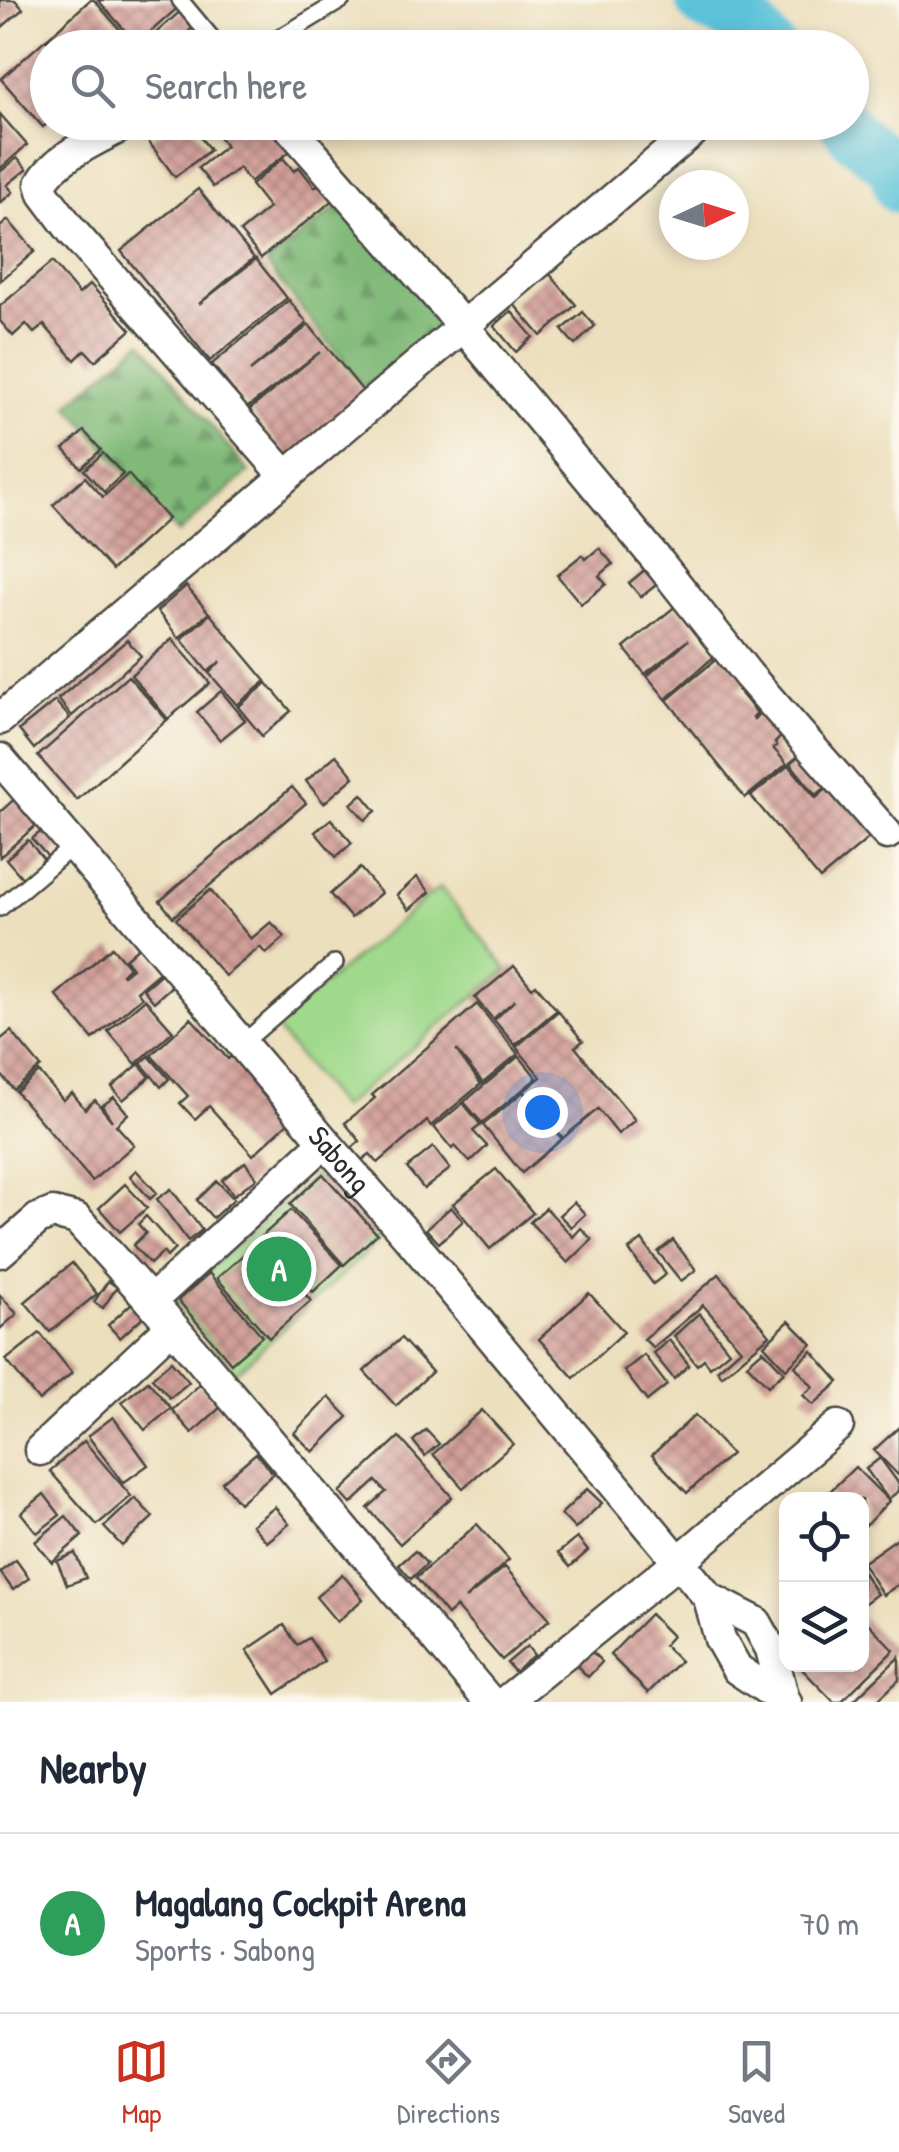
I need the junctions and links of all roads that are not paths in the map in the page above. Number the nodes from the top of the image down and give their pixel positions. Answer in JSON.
{"nodes":[{"id":1,"x":180,"y":0,"type":"edge"},
{"id":2,"x":342,"y":0,"type":"edge"},
{"id":3,"x":205,"y":30,"type":"edge"},
{"id":4,"x":293,"y":30,"type":"edge"},
{"id":5,"x":97,"y":140,"type":"edge"},
{"id":6,"x":301,"y":140,"type":"edge"},
{"id":7,"x":683,"y":140,"type":"edge"},
{"id":8,"x":464,"y":327,"type":"junction"},
{"id":9,"x":285,"y":475,"type":"junction"},
{"id":10,"x":0,"y":718,"type":"edge"},
{"id":11,"x":0,"y":759,"type":"edge"},
{"id":12,"x":886,"y":834,"type":"dead end"},
{"id":13,"x":72,"y":846,"type":"junction"},
{"id":14,"x":0,"y":908,"type":"edge"},
{"id":15,"x":335,"y":963,"type":"dead end"},
{"id":16,"x":243,"y":1043,"type":"junction"},
{"id":17,"x":325,"y":1142,"type":"junction"},
{"id":18,"x":0,"y":1252,"type":"edge"},
{"id":19,"x":151,"y":1302,"type":"junction"},
{"id":20,"x":171,"y":1327,"type":"junction"},
{"id":21,"x":838,"y":1426,"type":"dead end"},
{"id":22,"x":40,"y":1450,"type":"dead end"},
{"id":23,"x":678,"y":1562,"type":"junction"},
{"id":24,"x":785,"y":1701,"type":"edge"},
{"id":25,"x":490,"y":1702,"type":"edge"},
{"id":26,"x":506,"y":1702,"type":"edge"}],
"edges":[{"from":1,"to":3,"type":"lane"},
{"from":2,"to":4,"type":"lane"},
{"from":5,"to":9,"type":"street"},
{"from":6,"to":8,"type":"street"},
{"from":7,"to":8,"type":"street"},
{"from":8,"to":9,"type":"street"},
{"from":8,"to":12,"type":"street"},
{"from":9,"to":10,"type":"street"},
{"from":11,"to":13,"type":"street","name":"Sabong"},
{"from":13,"to":14,"type":"lane"},
{"from":13,"to":16,"type":"street","name":"Sabong"},
{"from":15,"to":16,"type":"lane"},
{"from":16,"to":17,"type":"street","name":"Sabong"},
{"from":17,"to":19,"type":"street"},
{"from":17,"to":23,"type":"street","name":"Sabong"},
{"from":18,"to":19,"type":"street"},
{"from":19,"to":20,"type":"street"},
{"from":20,"to":22,"type":"street"},
{"from":20,"to":25,"type":"street"},
{"from":21,"to":23,"type":"street"},
{"from":23,"to":24,"type":"street","name":"Sabong"},
{"from":23,"to":26,"type":"street"}]}
